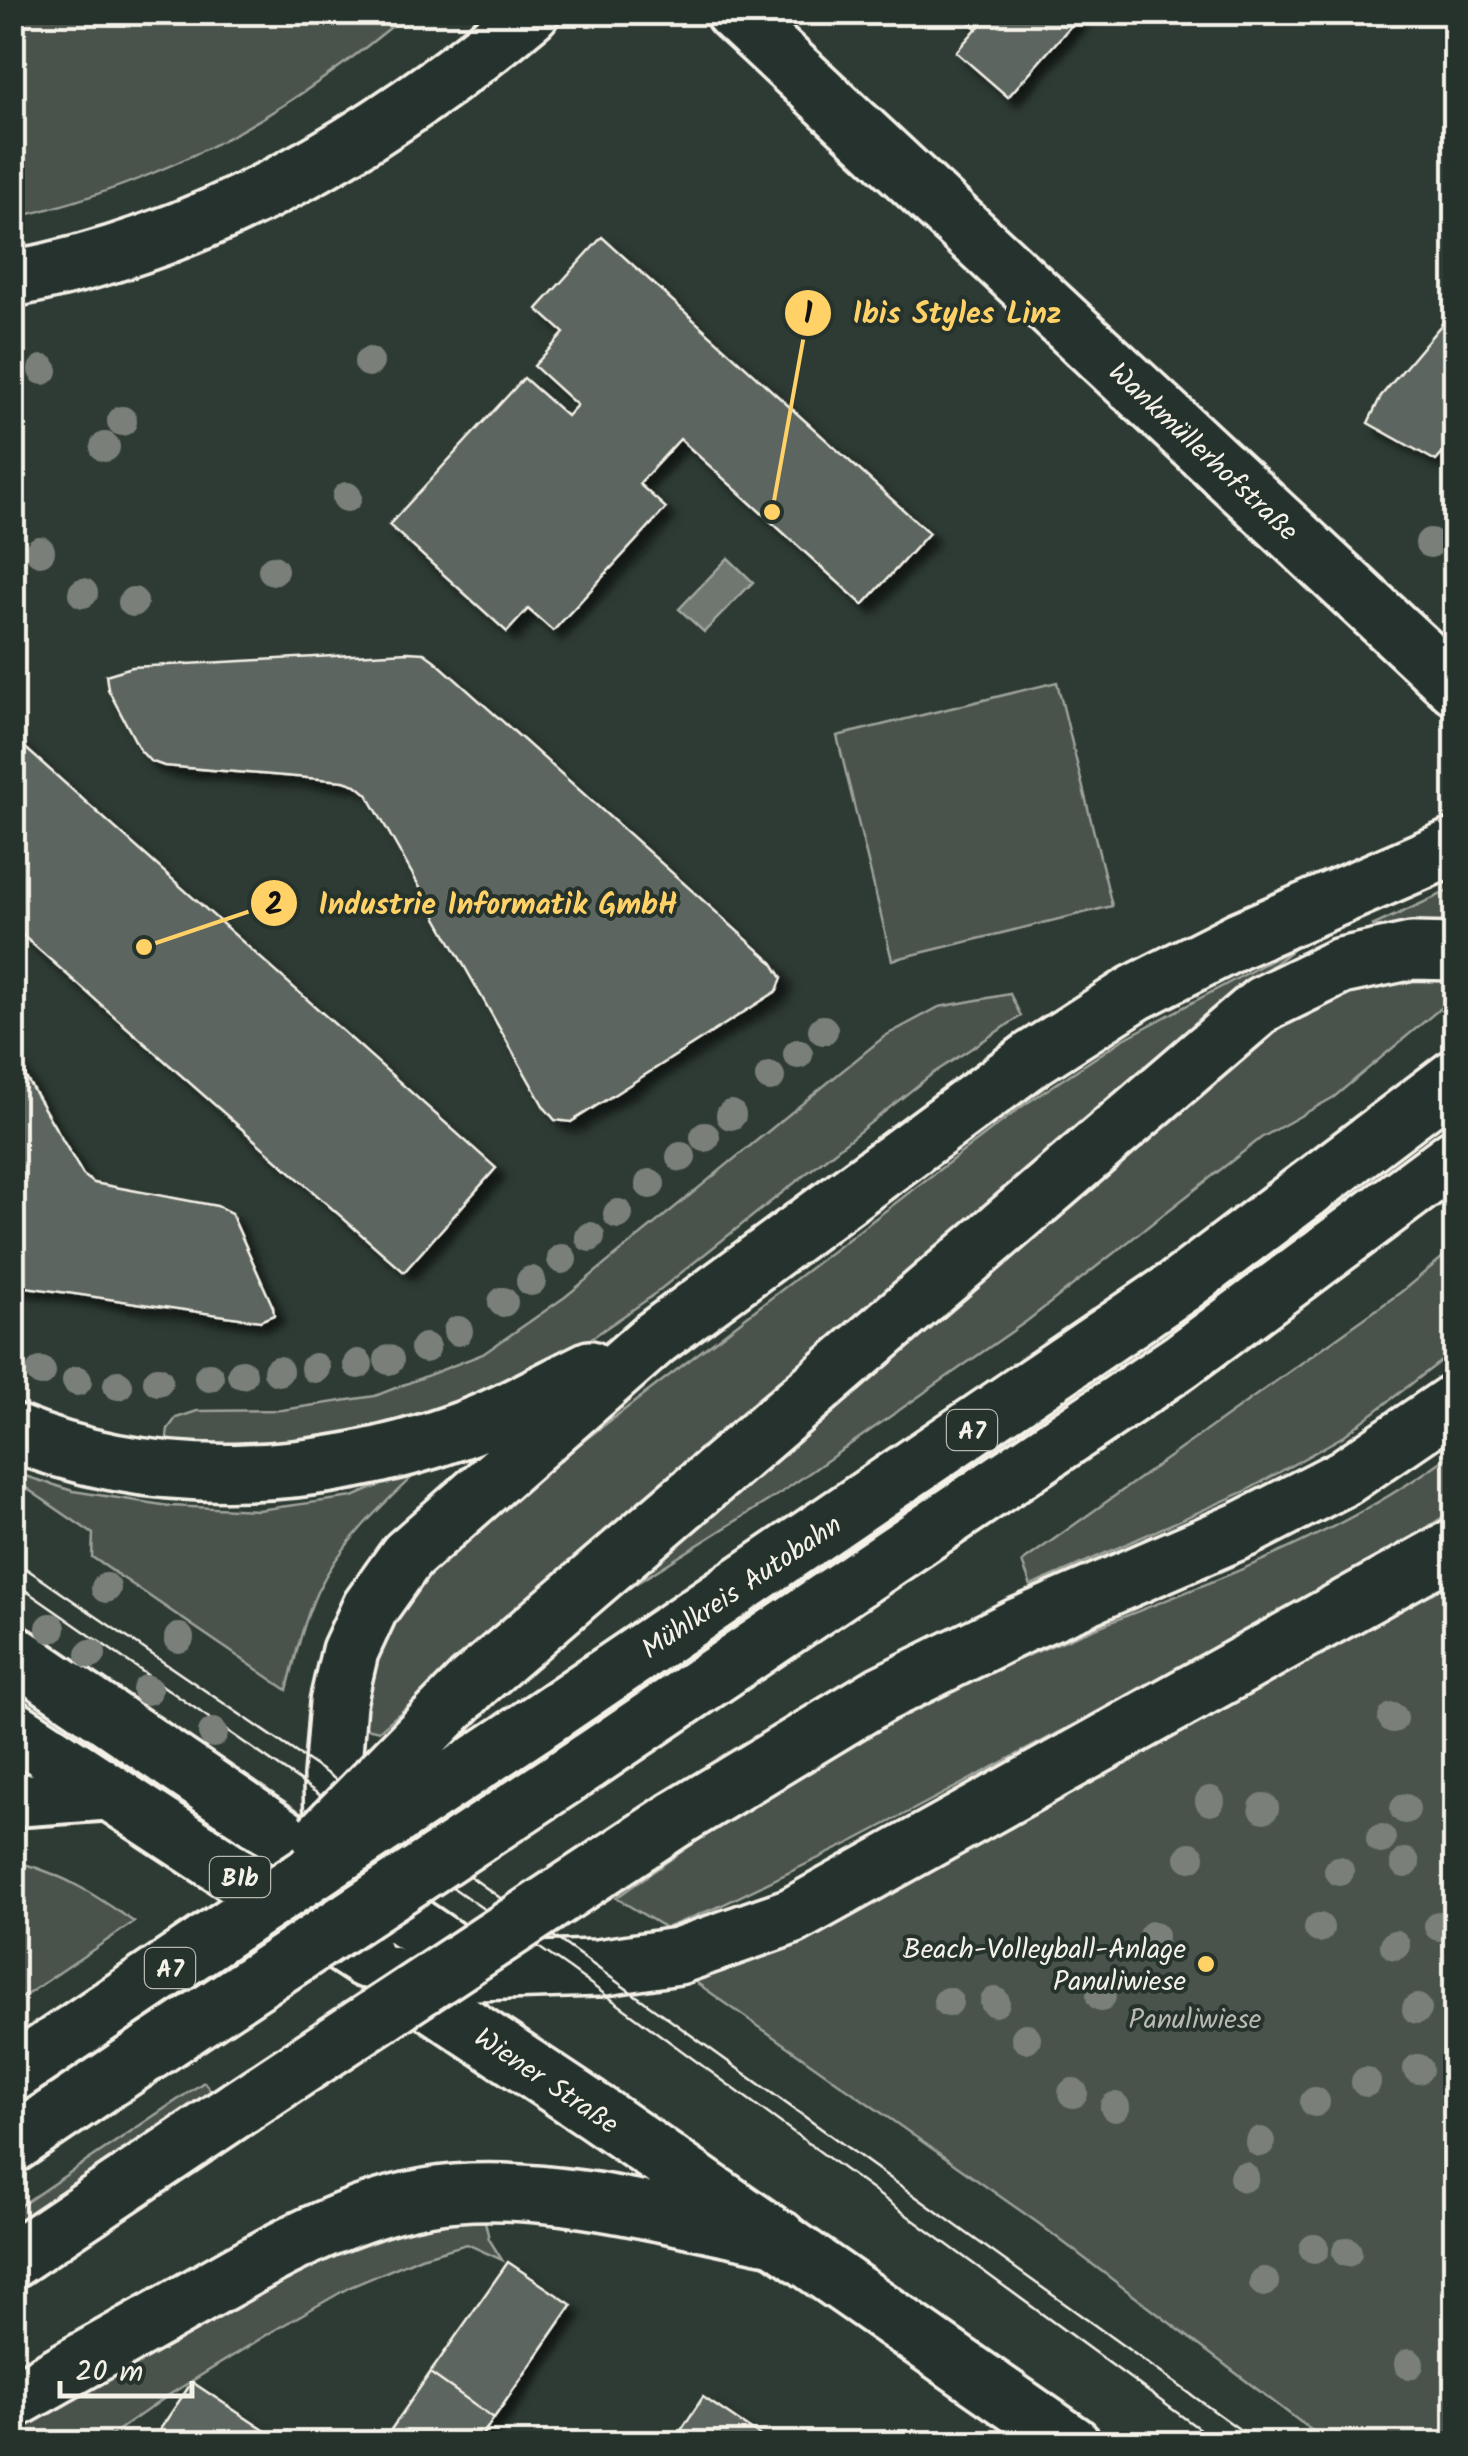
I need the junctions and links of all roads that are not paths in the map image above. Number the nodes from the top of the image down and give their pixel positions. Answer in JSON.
{"nodes":[{"id":1,"x":531,"y":12,"type":"edge"},
{"id":2,"x":733,"y":12,"type":"edge"},
{"id":3,"x":12,"y":279,"type":"edge"},
{"id":4,"x":1456,"y":687,"type":"edge"},
{"id":5,"x":1456,"y":846,"type":"edge"},
{"id":6,"x":1456,"y":952,"type":"edge"},
{"id":7,"x":1456,"y":1077,"type":"edge"},
{"id":8,"x":1447,"y":1163,"type":"edge"},
{"id":9,"x":656,"y":1338,"type":"junction"},
{"id":10,"x":1456,"y":1401,"type":"edge"},
{"id":11,"x":12,"y":1432,"type":"edge"},
{"id":12,"x":1456,"y":1546,"type":"edge"},
{"id":13,"x":12,"y":1652,"type":"edge"},
{"id":14,"x":12,"y":1728,"type":"edge"},
{"id":15,"x":114,"y":1794,"type":"junction"},
{"id":16,"x":12,"y":1801,"type":"edge"},
{"id":17,"x":334,"y":1871,"type":"junction"},
{"id":18,"x":242,"y":1918,"type":"junction"},
{"id":19,"x":377,"y":1967,"type":"junction"},
{"id":20,"x":508,"y":1974,"type":"junction"},
{"id":21,"x":12,"y":2074,"type":"edge"},
{"id":22,"x":12,"y":2145,"type":"edge"},
{"id":23,"x":780,"y":2238,"type":"junction"},
{"id":24,"x":12,"y":2260,"type":"edge"},
{"id":25,"x":12,"y":2402,"type":"edge"},
{"id":26,"x":1073,"y":2444,"type":"edge"}],
"edges":[{"from":1,"to":3,"type":"main road"},
{"from":2,"to":4,"type":"main road","name":"Wankmüllerhofstraße"},
{"from":5,"to":9,"type":"main road"},
{"from":6,"to":18,"type":"main road","bridge":true},
{"from":7,"to":18,"type":"main road","name":"Mühlkreis Autobahn","number":"A7","bridge":true},
{"from":8,"to":22,"type":"main road","number":"A7","bridge":true},
{"from":9,"to":11,"type":"main road"},
{"from":9,"to":17,"type":"main road"},
{"from":10,"to":24,"type":"main road","bridge":true},
{"from":12,"to":20,"type":"main road"},
{"from":13,"to":17,"type":"main road"},
{"from":14,"to":15,"type":"main road","name":"Wiener Straße","number":"B1b"},
{"from":15,"to":16,"type":"street"},
{"from":15,"to":19,"type":"main road","name":"Wiener Straße","number":"B1b"},
{"from":17,"to":19,"type":"main road"},
{"from":17,"to":20,"type":"main road"},
{"from":18,"to":21,"type":"main road","name":"Mühlkreis Autobahn","number":"A7"},
{"from":19,"to":20,"type":"main road"},
{"from":19,"to":23,"type":"main road","name":"Wiener Straße"},
{"from":23,"to":25,"type":"main road"},
{"from":23,"to":26,"type":"main road","name":"Wiener Straße"}]}
